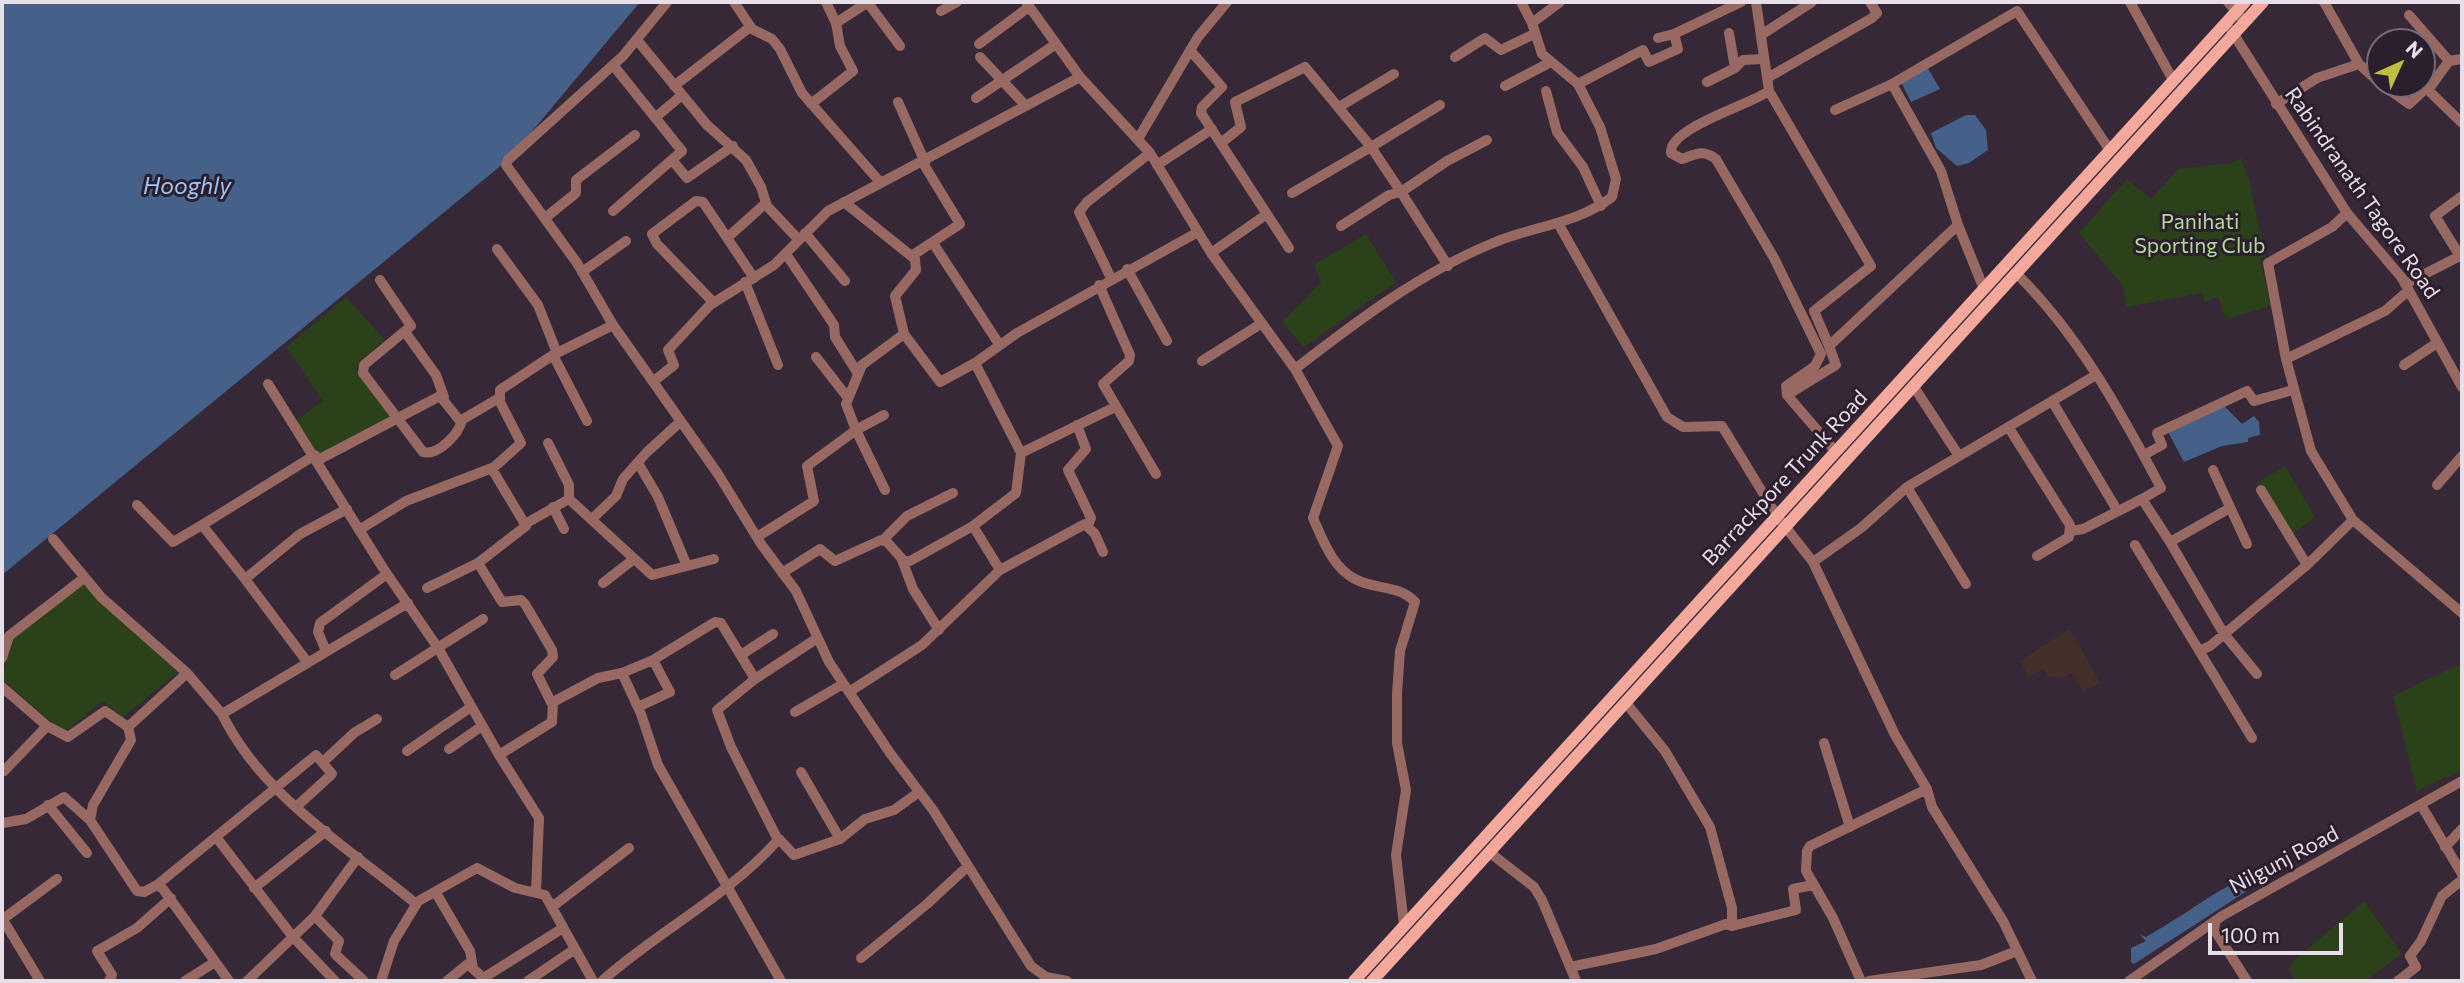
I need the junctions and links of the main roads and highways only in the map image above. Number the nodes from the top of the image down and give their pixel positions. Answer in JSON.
{"nodes":[{"id":1,"x":2263,"y":2,"type":"edge"},
{"id":2,"x":2236,"y":5,"type":"edge"},
{"id":3,"x":1782,"y":521,"type":"junction"},
{"id":4,"x":1377,"y":979,"type":"edge"},
{"id":5,"x":1353,"y":981,"type":"edge"}],
"edges":[{"from":1,"to":3,"type":"main road","name":"Barrackpore Trunk Road"},
{"from":2,"to":3,"type":"main road","name":"Barrackpore Trunk Road"},
{"from":3,"to":4,"type":"main road","name":"Barrackpore Trunk Road"},
{"from":3,"to":5,"type":"main road","name":"Barrackpore Trunk Road"}]}
